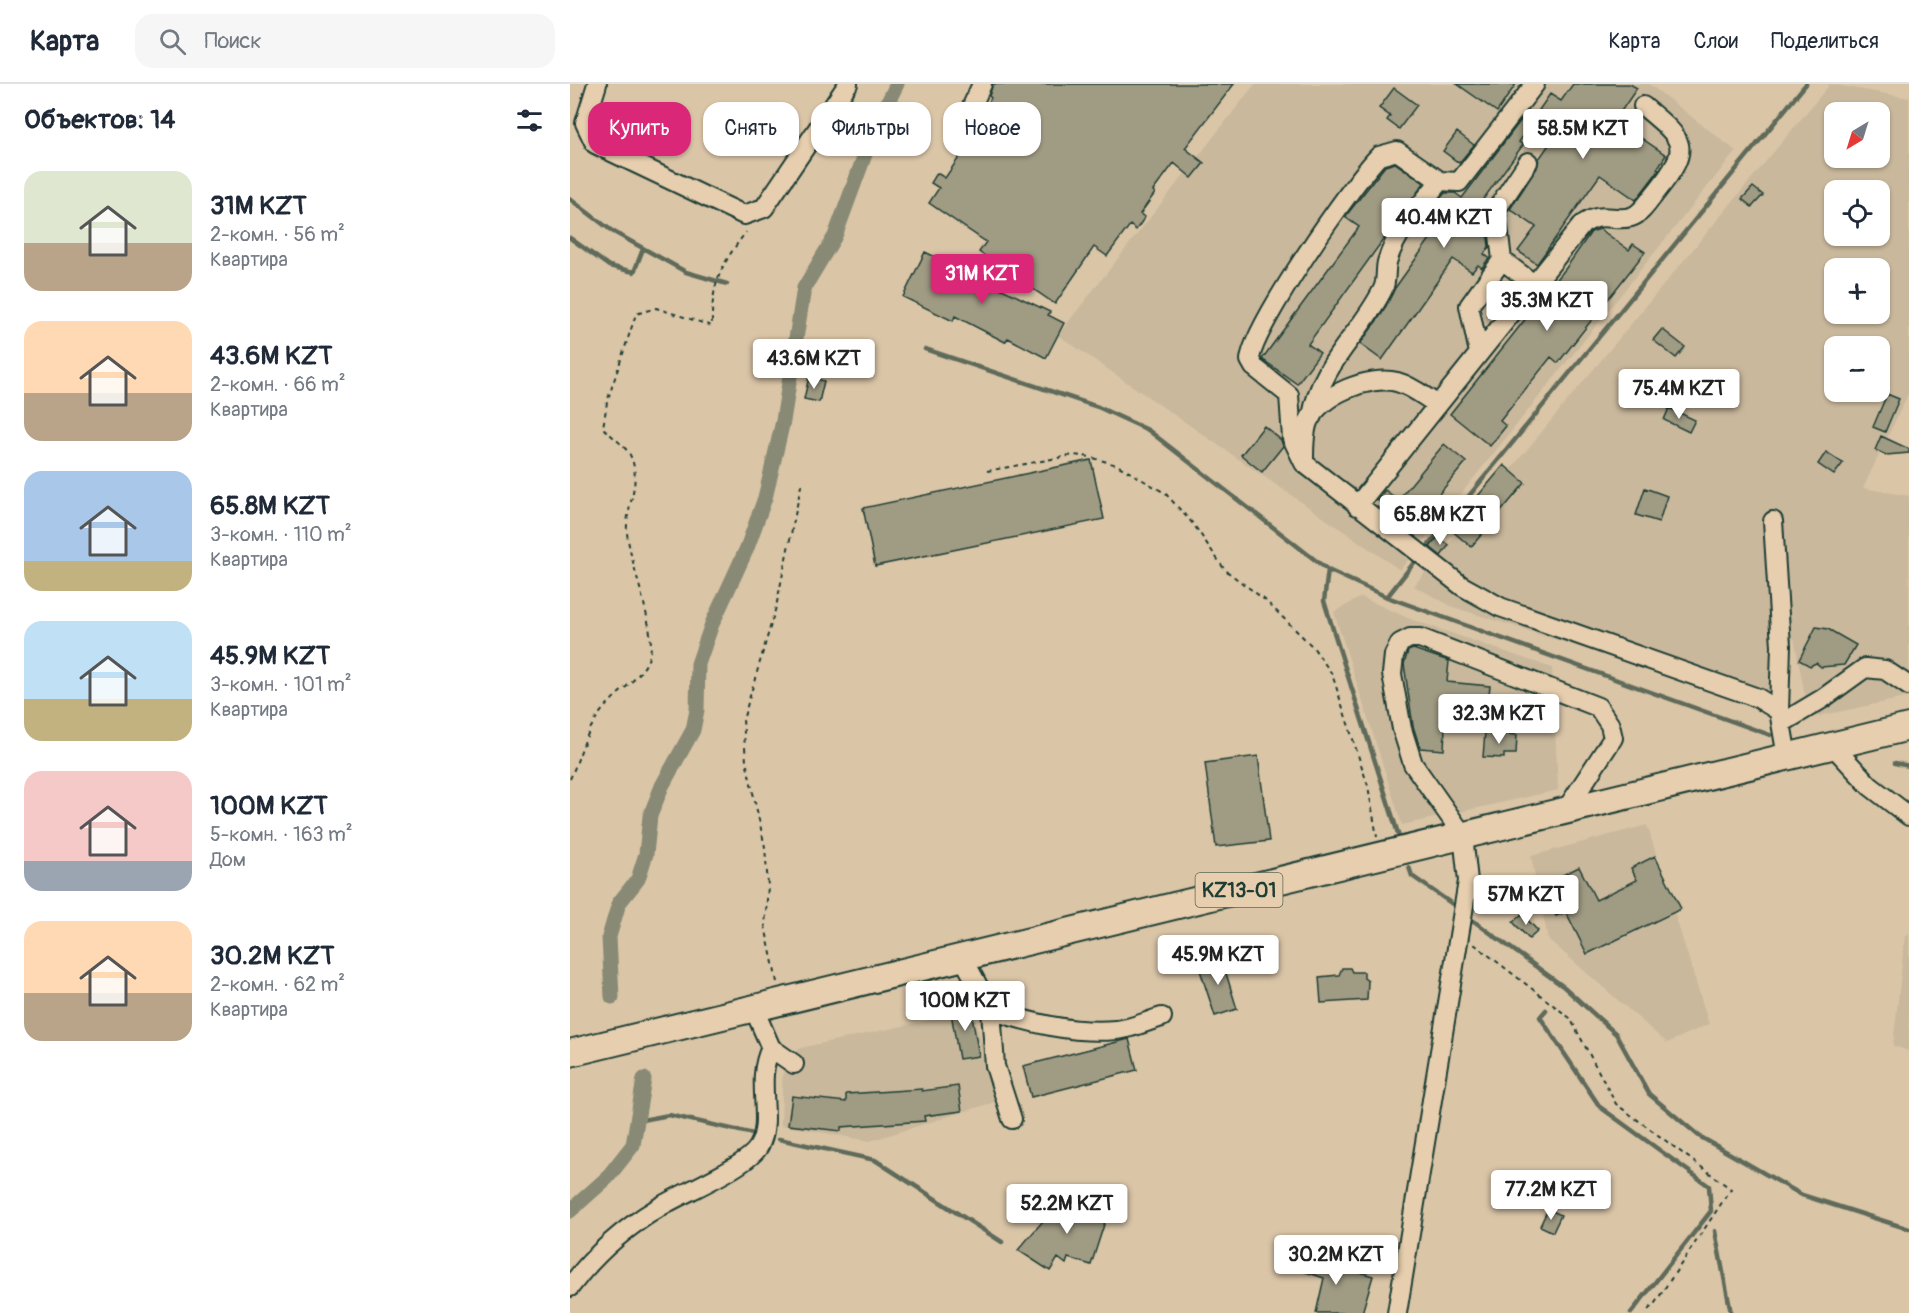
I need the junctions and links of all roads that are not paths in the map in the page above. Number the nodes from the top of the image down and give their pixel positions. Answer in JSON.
{"nodes":[{"id":1,"x":597,"y":84,"type":"edge"},
{"id":2,"x":848,"y":84,"type":"edge"},
{"id":3,"x":982,"y":84,"type":"edge"},
{"id":4,"x":1535,"y":84,"type":"edge"},
{"id":5,"x":974,"y":102,"type":"edge"},
{"id":6,"x":1642,"y":106,"type":"dead end"},
{"id":7,"x":1528,"y":162,"type":"dead end"},
{"id":8,"x":1440,"y":181,"type":"junction"},
{"id":9,"x":1502,"y":260,"type":"junction"},
{"id":10,"x":1535,"y":285,"type":"junction"},
{"id":11,"x":1479,"y":353,"type":"junction"},
{"id":12,"x":1438,"y":405,"type":"junction"},
{"id":13,"x":1312,"y":416,"type":"junction"},
{"id":14,"x":1305,"y":463,"type":"junction"},
{"id":15,"x":1357,"y":506,"type":"junction"},
{"id":16,"x":1773,"y":521,"type":"dead end"},
{"id":17,"x":1909,"y":686,"type":"edge"},
{"id":18,"x":1780,"y":717,"type":"junction"},
{"id":19,"x":1909,"y":727,"type":"edge"},
{"id":20,"x":1833,"y":746,"type":"junction"},
{"id":21,"x":1787,"y":757,"type":"junction"},
{"id":22,"x":1566,"y":810,"type":"junction"},
{"id":23,"x":1909,"y":816,"type":"edge"},
{"id":24,"x":1463,"y":835,"type":"junction"},
{"id":25,"x":963,"y":958,"type":"junction"},
{"id":26,"x":754,"y":1009,"type":"junction"},
{"id":27,"x":991,"y":1010,"type":"junction"},
{"id":28,"x":1162,"y":1017,"type":"dead end"},
{"id":29,"x":771,"y":1048,"type":"junction"},
{"id":30,"x":570,"y":1053,"type":"edge"},
{"id":31,"x":794,"y":1064,"type":"dead end"},
{"id":32,"x":1012,"y":1119,"type":"dead end"},
{"id":33,"x":570,"y":1287,"type":"edge"},
{"id":34,"x":1397,"y":1313,"type":"edge"}],
"edges":[{"from":1,"to":2,"type":"street"},
{"from":3,"to":5,"type":"street"},
{"from":4,"to":8,"type":"street"},
{"from":6,"to":10,"type":"street"},
{"from":7,"to":9,"type":"street"},
{"from":8,"to":13,"type":"street"},
{"from":8,"to":14,"type":"street"},
{"from":9,"to":10,"type":"street"},
{"from":9,"to":11,"type":"street"},
{"from":10,"to":11,"type":"street"},
{"from":11,"to":12,"type":"street"},
{"from":12,"to":13,"type":"street"},
{"from":12,"to":15,"type":"street"},
{"from":13,"to":14,"type":"street"},
{"from":14,"to":15,"type":"street"},
{"from":15,"to":18,"type":"street"},
{"from":16,"to":18,"type":"street"},
{"from":17,"to":18,"type":"street"},
{"from":18,"to":21,"type":"street"},
{"from":19,"to":20,"type":"highway","number":"KZ13-01"},
{"from":20,"to":21,"type":"highway","number":"KZ13-01"},
{"from":20,"to":23,"type":"street"},
{"from":21,"to":22,"type":"highway","number":"KZ13-01"},
{"from":22,"to":24,"type":"highway","number":"KZ13-01"},
{"from":22,"to":24,"type":"street"},
{"from":24,"to":25,"type":"highway","number":"KZ13-01"},
{"from":24,"to":34,"type":"street"},
{"from":25,"to":26,"type":"highway","number":"KZ13-01"},
{"from":25,"to":27,"type":"street"},
{"from":26,"to":29,"type":"street"},
{"from":26,"to":30,"type":"highway","number":"KZ13-01"},
{"from":27,"to":28,"type":"street"},
{"from":27,"to":32,"type":"street"},
{"from":29,"to":31,"type":"street"},
{"from":29,"to":33,"type":"street"}]}
